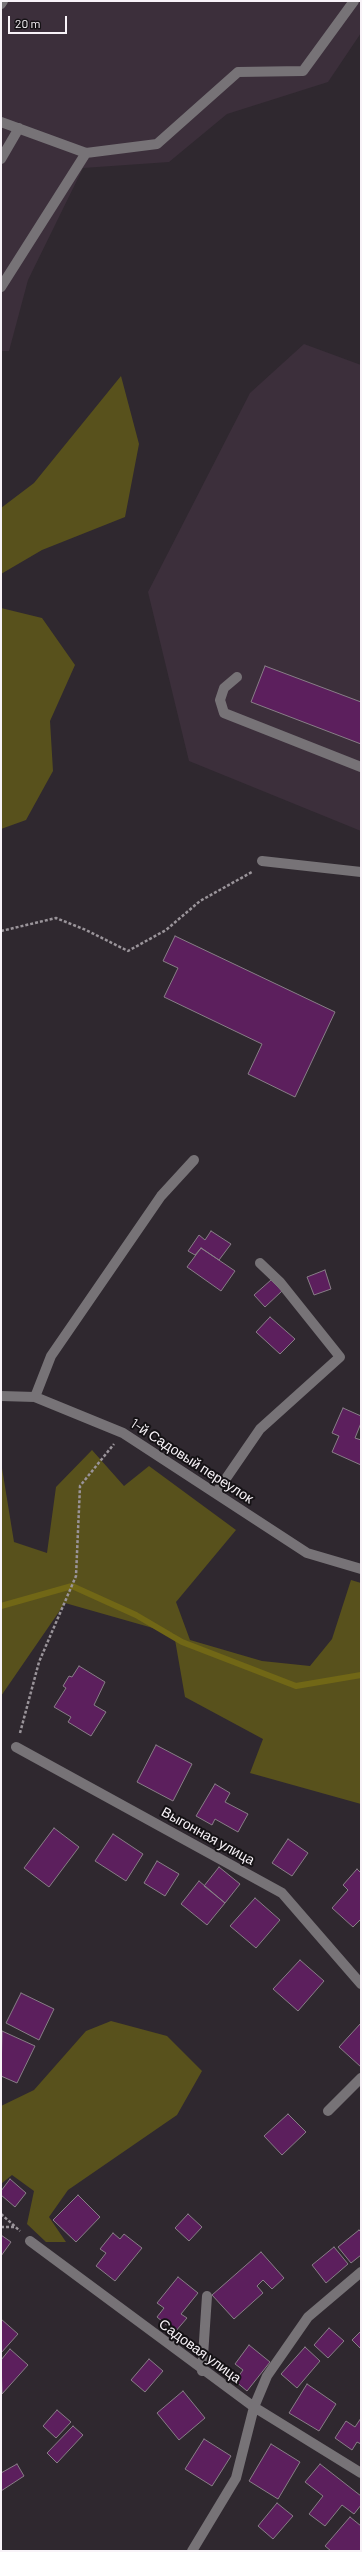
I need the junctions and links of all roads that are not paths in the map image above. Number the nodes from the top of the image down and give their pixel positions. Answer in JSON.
{"nodes":[{"id":1,"x":354,"y":1,"type":"edge"},
{"id":2,"x":1,"y":122,"type":"edge"},
{"id":3,"x":19,"y":128,"type":"junction"},
{"id":4,"x":86,"y":153,"type":"junction"},
{"id":5,"x":1,"y":159,"type":"edge"},
{"id":6,"x":1,"y":287,"type":"edge"},
{"id":7,"x":237,"y":677,"type":"dead end"},
{"id":8,"x":361,"y":767,"type":"edge"},
{"id":9,"x":262,"y":860,"type":"road end"},
{"id":10,"x":361,"y":872,"type":"edge"},
{"id":11,"x":194,"y":1160,"type":"dead end"},
{"id":12,"x":260,"y":1263,"type":"dead end"},
{"id":13,"x":1,"y":1396,"type":"edge"},
{"id":14,"x":35,"y":1397,"type":"junction"},
{"id":15,"x":216,"y":1493,"type":"junction"},
{"id":16,"x":361,"y":1569,"type":"edge"},
{"id":17,"x":16,"y":1747,"type":"road end"},
{"id":18,"x":361,"y":1984,"type":"edge"},
{"id":19,"x":361,"y":2078,"type":"edge"},
{"id":20,"x":328,"y":2111,"type":"dead end"},
{"id":21,"x":30,"y":2241,"type":"road end"},
{"id":22,"x":361,"y":2272,"type":"edge"},
{"id":23,"x":206,"y":2296,"type":"dead end"},
{"id":24,"x":202,"y":2371,"type":"junction"},
{"id":25,"x":254,"y":2407,"type":"junction"},
{"id":26,"x":361,"y":2473,"type":"edge"},
{"id":27,"x":192,"y":2551,"type":"edge"}],
"edges":[{"from":1,"to":4,"type":"street"},
{"from":2,"to":3,"type":"street"},
{"from":3,"to":4,"type":"street"},
{"from":3,"to":5,"type":"street"},
{"from":4,"to":6,"type":"street"},
{"from":7,"to":8,"type":"street"},
{"from":9,"to":10,"type":"street"},
{"from":11,"to":14,"type":"street"},
{"from":12,"to":15,"type":"street"},
{"from":13,"to":14,"type":"street","name":"1-й Садовый переулок"},
{"from":14,"to":15,"type":"street","name":"1-й Садовый переулок"},
{"from":15,"to":16,"type":"street","name":"1-й Садовый переулок"},
{"from":17,"to":18,"type":"street","name":"Выгонная улица"},
{"from":19,"to":20,"type":"street"},
{"from":21,"to":24,"type":"street","name":"Садовая улица"},
{"from":22,"to":25,"type":"street"},
{"from":23,"to":24,"type":"street"},
{"from":24,"to":25,"type":"street","name":"Садовая улица"},
{"from":25,"to":26,"type":"street","name":"Садовая улица"},
{"from":25,"to":27,"type":"street"}]}
